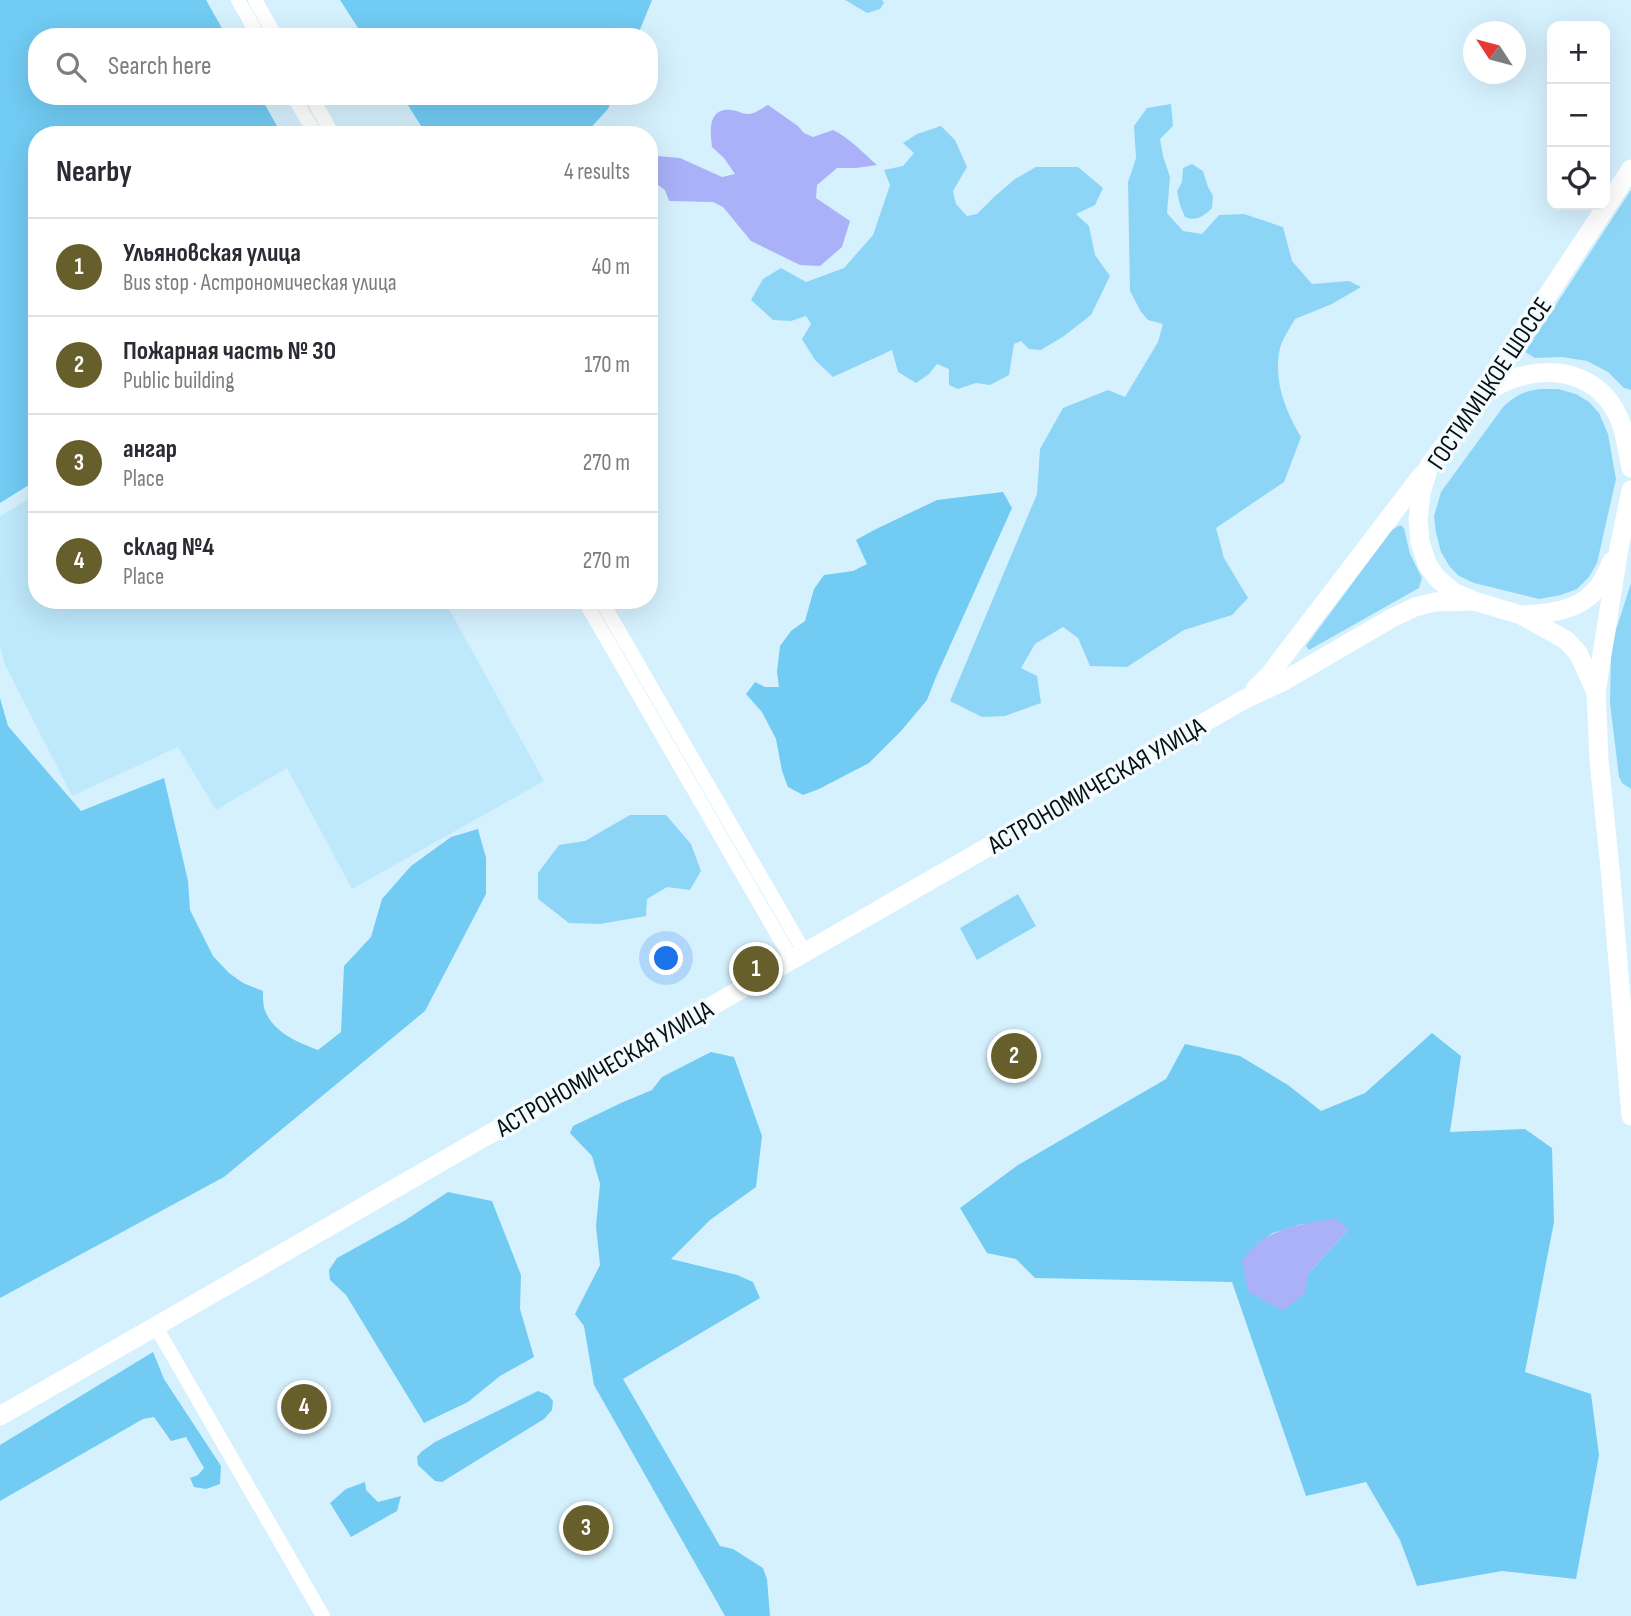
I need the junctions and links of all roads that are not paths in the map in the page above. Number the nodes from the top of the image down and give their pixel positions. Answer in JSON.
{"nodes":[{"id":1,"x":238,"y":0,"type":"edge"},
{"id":2,"x":255,"y":0,"type":"edge"},
{"id":3,"x":254,"y":28,"type":"edge"},
{"id":4,"x":271,"y":28,"type":"edge"},
{"id":5,"x":298,"y":105,"type":"edge"},
{"id":6,"x":316,"y":105,"type":"edge"},
{"id":7,"x":311,"y":126,"type":"edge"},
{"id":8,"x":328,"y":126,"type":"edge"},
{"id":9,"x":1631,"y":169,"type":"edge"},
{"id":10,"x":1482,"y":393,"type":"junction"},
{"id":11,"x":1429,"y":466,"type":"junction"},
{"id":12,"x":1631,"y":468,"type":"edge"},
{"id":13,"x":1631,"y":490,"type":"edge"},
{"id":14,"x":1619,"y":548,"type":"junction"},
{"id":15,"x":1474,"y":601,"type":"junction"},
{"id":16,"x":589,"y":609,"type":"edge"},
{"id":17,"x":606,"y":609,"type":"edge"},
{"id":18,"x":1521,"y":615,"type":"junction"},
{"id":19,"x":1596,"y":692,"type":"junction"},
{"id":20,"x":1245,"y":699,"type":"junction"},
{"id":21,"x":798,"y":956,"type":"junction"},
{"id":22,"x":1631,"y":1116,"type":"edge"},
{"id":23,"x":156,"y":1327,"type":"junction"},
{"id":24,"x":0,"y":1416,"type":"edge"},
{"id":25,"x":323,"y":1616,"type":"edge"}],
"edges":[{"from":1,"to":3,"type":"street"},
{"from":2,"to":4,"type":"street"},
{"from":5,"to":7,"type":"street"},
{"from":6,"to":8,"type":"street"},
{"from":9,"to":10,"type":"main road","name":"ГОСТИЛИЦКОЕ ШОССЕ"},
{"from":10,"to":11,"type":"main road","name":"ГОСТИЛИЦКОЕ ШОССЕ"},
{"from":10,"to":12,"type":"main road"},
{"from":11,"to":15,"type":"main road","name":"ГОСТИЛИЦКОЕ ШОССЕ"},
{"from":11,"to":20,"type":"main road","name":"АСТРОНОМИЧЕСКАЯ УЛИЦА"},
{"from":13,"to":14,"type":"main road","name":"ГОСТИЛИЦКОЕ ШОССЕ"},
{"from":14,"to":18,"type":"main road"},
{"from":14,"to":19,"type":"main road","name":"ГОСТИЛИЦКОЕ ШОССЕ"},
{"from":15,"to":18,"type":"main road","name":"ГОСТИЛИЦКОЕ ШОССЕ"},
{"from":15,"to":20,"type":"main road","name":"АСТРОНОМИЧЕСКАЯ УЛИЦА"},
{"from":16,"to":21,"type":"street"},
{"from":17,"to":21,"type":"street"},
{"from":18,"to":19,"type":"main road","name":"ГОСТИЛИЦКОЕ ШОССЕ"},
{"from":19,"to":22,"type":"main road","name":"ГОСТИЛИЦКОЕ ШОССЕ"},
{"from":20,"to":21,"type":"main road","name":"АСТРОНОМИЧЕСКАЯ УЛИЦА"},
{"from":21,"to":23,"type":"main road","name":"АСТРОНОМИЧЕСКАЯ УЛИЦА"},
{"from":23,"to":24,"type":"main road","name":"АСТРОНОМИЧЕСКАЯ УЛИЦА"},
{"from":23,"to":25,"type":"street"}]}
